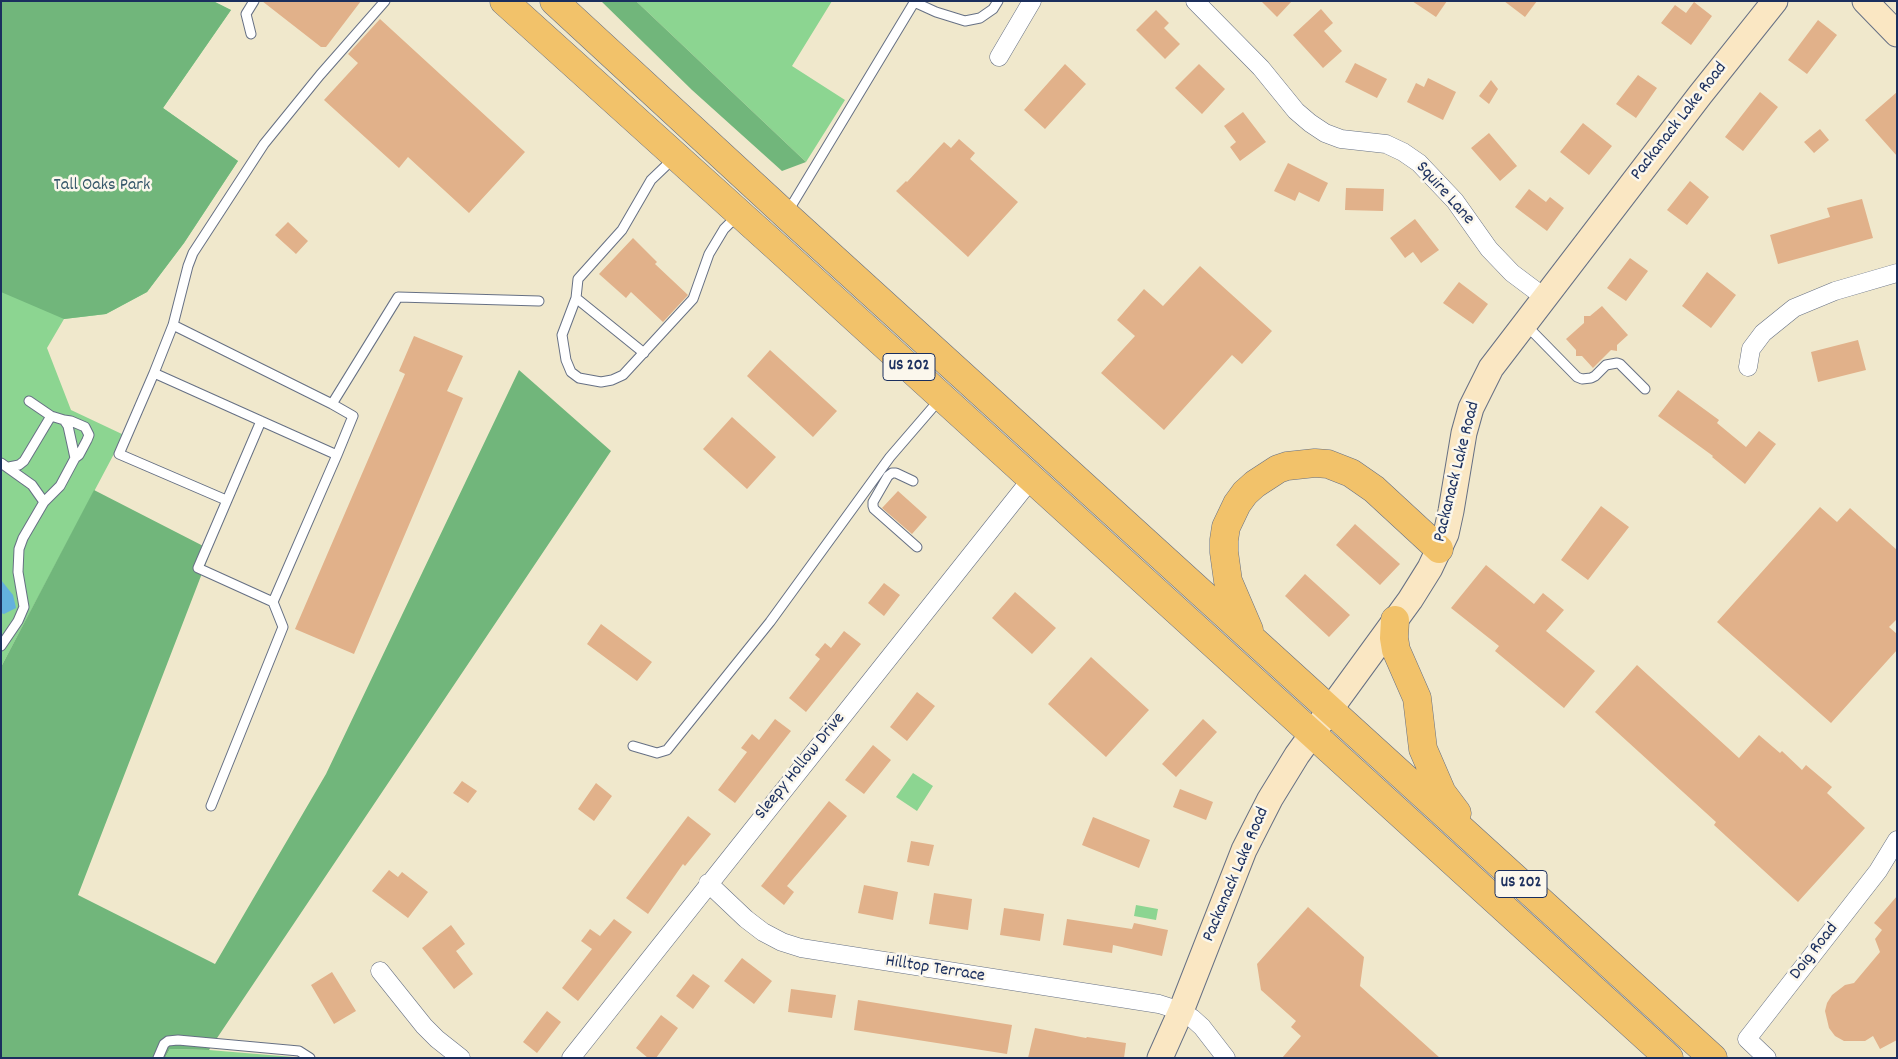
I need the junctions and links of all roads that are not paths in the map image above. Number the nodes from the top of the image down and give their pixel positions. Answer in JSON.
{"nodes":[{"id":1,"x":254,"y":1,"type":"edge"},
{"id":2,"x":385,"y":1,"type":"edge"},
{"id":3,"x":504,"y":1,"type":"edge"},
{"id":4,"x":554,"y":1,"type":"edge"},
{"id":5,"x":998,"y":1,"type":"edge"},
{"id":6,"x":1032,"y":1,"type":"edge"},
{"id":7,"x":1195,"y":1,"type":"edge"},
{"id":8,"x":1775,"y":1,"type":"edge"},
{"id":9,"x":1866,"y":1,"type":"edge"},
{"id":10,"x":914,"y":2,"type":"edge"},
{"id":11,"x":251,"y":34,"type":"dead end"},
{"id":12,"x":1897,"y":34,"type":"edge"},
{"id":13,"x":999,"y":58,"type":"dead end"},
{"id":14,"x":676,"y":156,"type":"junction"},
{"id":15,"x":739,"y":213,"type":"junction"},
{"id":16,"x":786,"y":215,"type":"junction"},
{"id":17,"x":1897,"y":273,"type":"edge"},
{"id":18,"x":1544,"y":297,"type":"junction"},
{"id":19,"x":576,"y":298,"type":"junction"},
{"id":20,"x":539,"y":301,"type":"dead end"},
{"id":21,"x":1524,"y":323,"type":"junction"},
{"id":22,"x":173,"y":325,"type":"junction"},
{"id":23,"x":644,"y":353,"type":"junction"},
{"id":24,"x":1748,"y":367,"type":"dead end"},
{"id":25,"x":154,"y":373,"type":"junction"},
{"id":26,"x":1645,"y":389,"type":"dead end"},
{"id":27,"x":942,"y":397,"type":"junction"},
{"id":28,"x":29,"y":401,"type":"dead end"},
{"id":29,"x":332,"y":404,"type":"junction"},
{"id":30,"x":51,"y":416,"type":"junction"},
{"id":31,"x":64,"y":420,"type":"junction"},
{"id":32,"x":261,"y":421,"type":"junction"},
{"id":33,"x":337,"y":455,"type":"junction"},
{"id":34,"x":75,"y":458,"type":"junction"},
{"id":35,"x":5,"y":465,"type":"edge"},
{"id":36,"x":1032,"y":478,"type":"junction"},
{"id":37,"x":913,"y":481,"type":"dead end"},
{"id":38,"x":226,"y":500,"type":"junction"},
{"id":39,"x":44,"y":502,"type":"junction"},
{"id":40,"x":917,"y":548,"type":"dead end"},
{"id":41,"x":1439,"y":549,"type":"junction"},
{"id":42,"x":273,"y":602,"type":"junction"},
{"id":43,"x":1395,"y":620,"type":"junction"},
{"id":44,"x":1253,"y":638,"type":"junction"},
{"id":45,"x":1,"y":646,"type":"edge"},
{"id":46,"x":1329,"y":709,"type":"junction"},
{"id":47,"x":1312,"y":734,"type":"junction"},
{"id":48,"x":634,"y":746,"type":"dead end"},
{"id":49,"x":211,"y":806,"type":"dead end"},
{"id":50,"x":1897,"y":840,"type":"edge"},
{"id":51,"x":1481,"y":848,"type":"junction"},
{"id":52,"x":708,"y":884,"type":"junction"},
{"id":53,"x":380,"y":971,"type":"dead end"},
{"id":54,"x":1181,"y":1012,"type":"junction"},
{"id":55,"x":158,"y":1058,"type":"edge"},
{"id":56,"x":310,"y":1058,"type":"edge"},
{"id":57,"x":461,"y":1058,"type":"edge"},
{"id":58,"x":571,"y":1058,"type":"edge"},
{"id":59,"x":1160,"y":1058,"type":"edge"},
{"id":60,"x":1226,"y":1058,"type":"edge"},
{"id":61,"x":1669,"y":1058,"type":"edge"},
{"id":62,"x":1713,"y":1058,"type":"edge"},
{"id":63,"x":1768,"y":1058,"type":"edge"}],
"edges":[{"from":1,"to":11,"type":"lane"},
{"from":2,"to":22,"type":"lane"},
{"from":3,"to":14,"type":"highway","number":"US 202"},
{"from":4,"to":16,"type":"highway","number":"US 202"},
{"from":5,"to":10,"type":"lane"},
{"from":6,"to":13,"type":"street"},
{"from":7,"to":18,"type":"street","name":"Squire Lane"},
{"from":8,"to":18,"type":"street","name":"Packanack Lake Road"},
{"from":9,"to":12,"type":"street"},
{"from":10,"to":16,"type":"lane"},
{"from":14,"to":15,"type":"highway","number":"US 202"},
{"from":14,"to":19,"type":"lane"},
{"from":15,"to":23,"type":"lane"},
{"from":15,"to":27,"type":"highway","number":"US 202"},
{"from":16,"to":44,"type":"highway","number":"US 202"},
{"from":17,"to":24,"type":"street"},
{"from":18,"to":21,"type":"street","name":"Packanack Lake Road"},
{"from":19,"to":23,"type":"lane"},
{"from":19,"to":23,"type":"lane"},
{"from":20,"to":29,"type":"lane"},
{"from":21,"to":26,"type":"lane"},
{"from":21,"to":41,"type":"street","name":"Packanack Lake Road"},
{"from":22,"to":25,"type":"lane"},
{"from":22,"to":29,"type":"lane"},
{"from":25,"to":32,"type":"lane"},
{"from":25,"to":38,"type":"lane"},
{"from":27,"to":36,"type":"highway","number":"US 202"},
{"from":27,"to":48,"type":"lane"},
{"from":28,"to":30,"type":"lane"},
{"from":29,"to":33,"type":"lane"},
{"from":30,"to":31,"type":"lane"},
{"from":30,"to":35,"type":"lane"},
{"from":31,"to":34,"type":"lane"},
{"from":31,"to":34,"type":"lane"},
{"from":32,"to":33,"type":"lane"},
{"from":32,"to":38,"type":"lane"},
{"from":33,"to":42,"type":"lane"},
{"from":34,"to":39,"type":"lane"},
{"from":35,"to":39,"type":"lane"},
{"from":36,"to":47,"type":"highway","number":"US 202"},
{"from":36,"to":52,"type":"street","name":"Sleepy Hollow Drive"},
{"from":37,"to":40,"type":"lane"},
{"from":38,"to":42,"type":"lane"},
{"from":39,"to":45,"type":"lane"},
{"from":41,"to":43,"type":"street","name":"Packanack Lake Road"},
{"from":41,"to":44,"type":"highway"},
{"from":42,"to":49,"type":"lane"},
{"from":43,"to":46,"type":"street","name":"Packanack Lake Road"},
{"from":43,"to":51,"type":"highway"},
{"from":44,"to":46,"type":"highway","number":"US 202"},
{"from":46,"to":47,"type":"street","name":"Packanack Lake Road"},
{"from":46,"to":51,"type":"highway","number":"US 202"},
{"from":47,"to":54,"type":"street","name":"Packanack Lake Road"},
{"from":47,"to":61,"type":"highway","number":"US 202"},
{"from":50,"to":63,"type":"street","name":"Doig Road"},
{"from":51,"to":62,"type":"highway","number":"US 202"},
{"from":52,"to":54,"type":"street","name":"Hilltop Terrace"},
{"from":52,"to":58,"type":"street","name":"Sleepy Hollow Drive"},
{"from":53,"to":57,"type":"street"},
{"from":54,"to":59,"type":"street","name":"Packanack Lake Road"},
{"from":54,"to":60,"type":"street","name":"Hilltop Terrace"},
{"from":55,"to":56,"type":"lane"}]}
